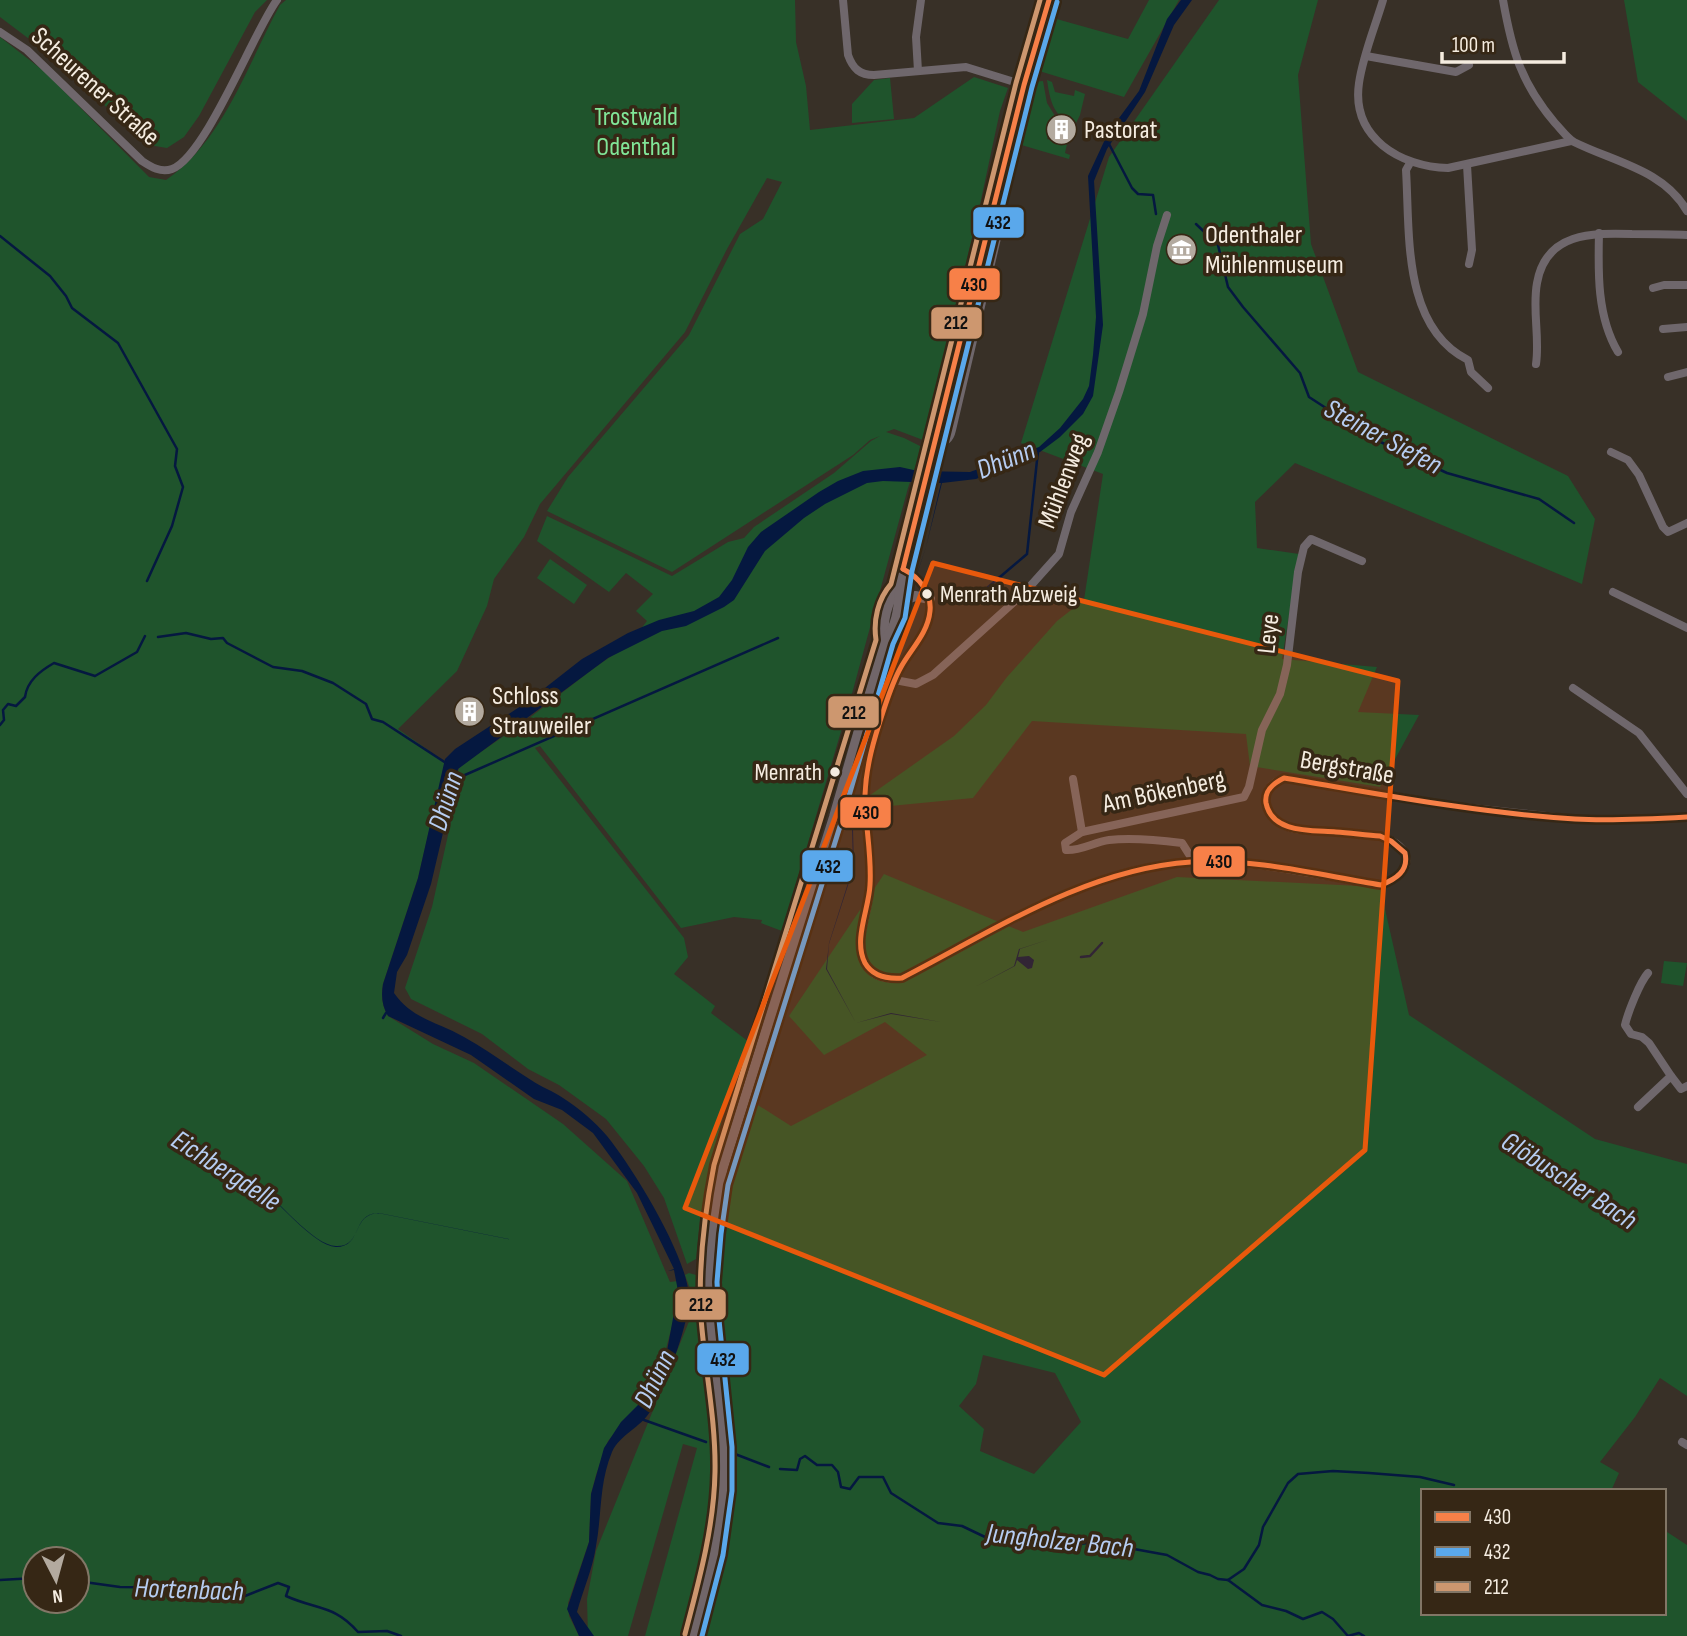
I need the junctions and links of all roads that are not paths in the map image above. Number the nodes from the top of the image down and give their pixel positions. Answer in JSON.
{"nodes":[{"id":1,"x":277,"y":0,"type":"edge"},
{"id":2,"x":843,"y":0,"type":"edge"},
{"id":3,"x":921,"y":0,"type":"edge"},
{"id":4,"x":1049,"y":0,"type":"edge"},
{"id":5,"x":1383,"y":0,"type":"edge"},
{"id":6,"x":1503,"y":0,"type":"edge"},
{"id":7,"x":0,"y":32,"type":"edge"},
{"id":8,"x":1366,"y":56,"type":"junction"},
{"id":9,"x":1469,"y":65,"type":"dead end"},
{"id":10,"x":918,"y":71,"type":"junction"},
{"id":11,"x":1024,"y":85,"type":"junction"},
{"id":12,"x":1571,"y":141,"type":"junction"},
{"id":13,"x":1410,"y":163,"type":"junction"},
{"id":14,"x":1466,"y":165,"type":"junction"},
{"id":15,"x":1687,"y":211,"type":"edge"},
{"id":16,"x":1167,"y":215,"type":"dead end"},
{"id":17,"x":1599,"y":233,"type":"junction"},
{"id":18,"x":1687,"y":235,"type":"edge"},
{"id":19,"x":1469,"y":264,"type":"dead end"},
{"id":20,"x":1687,"y":285,"type":"edge"},
{"id":21,"x":1653,"y":288,"type":"dead end"},
{"id":22,"x":1687,"y":327,"type":"edge"},
{"id":23,"x":1663,"y":329,"type":"dead end"},
{"id":24,"x":1618,"y":352,"type":"dead end"},
{"id":25,"x":1536,"y":364,"type":"dead end"},
{"id":26,"x":1687,"y":372,"type":"edge"},
{"id":27,"x":1668,"y":377,"type":"dead end"},
{"id":28,"x":1488,"y":388,"type":"dead end"},
{"id":29,"x":1611,"y":452,"type":"dead end"},
{"id":30,"x":1687,"y":523,"type":"edge"},
{"id":31,"x":1362,"y":561,"type":"dead end"},
{"id":32,"x":903,"y":569,"type":"junction"},
{"id":33,"x":899,"y":588,"type":"junction"},
{"id":34,"x":1613,"y":592,"type":"dead end"},
{"id":35,"x":930,"y":599,"type":"junction"},
{"id":36,"x":899,"y":601,"type":"junction"},
{"id":37,"x":1687,"y":628,"type":"edge"},
{"id":38,"x":885,"y":640,"type":"junction"},
{"id":39,"x":895,"y":680,"type":"junction"},
{"id":40,"x":1573,"y":688,"type":"dead end"},
{"id":41,"x":1073,"y":779,"type":"dead end"},
{"id":42,"x":1248,"y":787,"type":"joint"},
{"id":43,"x":1687,"y":794,"type":"edge"},
{"id":44,"x":1687,"y":817,"type":"edge"},
{"id":45,"x":1082,"y":832,"type":"junction"},
{"id":46,"x":1194,"y":862,"type":"junction"},
{"id":47,"x":1648,"y":973,"type":"dead end"},
{"id":48,"x":1671,"y":1076,"type":"junction"},
{"id":49,"x":1687,"y":1086,"type":"edge"},
{"id":50,"x":1638,"y":1107,"type":"dead end"},
{"id":51,"x":692,"y":1636,"type":"edge"}],
"edges":[{"from":1,"to":7,"type":"street","name":"Scheurener Straße"},
{"from":2,"to":10,"type":"street"},
{"from":3,"to":10,"type":"street"},
{"from":4,"to":11,"type":"main road"},
{"from":5,"to":8,"type":"street"},
{"from":6,"to":12,"type":"street"},
{"from":8,"to":9,"type":"street"},
{"from":8,"to":13,"type":"street"},
{"from":10,"to":11,"type":"street"},
{"from":11,"to":32,"type":"main road"},
{"from":12,"to":14,"type":"street"},
{"from":12,"to":15,"type":"street"},
{"from":13,"to":14,"type":"street"},
{"from":13,"to":28,"type":"street"},
{"from":14,"to":19,"type":"street"},
{"from":16,"to":39,"type":"street","name":"Mühlenweg"},
{"from":17,"to":18,"type":"street"},
{"from":17,"to":24,"type":"street"},
{"from":17,"to":25,"type":"street"},
{"from":20,"to":21,"type":"street"},
{"from":22,"to":23,"type":"street"},
{"from":26,"to":27,"type":"street"},
{"from":29,"to":30,"type":"street"},
{"from":31,"to":42,"type":"street","name":"Leye"},
{"from":32,"to":33,"type":"main road"},
{"from":32,"to":35,"type":"street"},
{"from":33,"to":36,"type":"main road"},
{"from":33,"to":38,"type":"main road"},
{"from":34,"to":37,"type":"street"},
{"from":35,"to":36,"type":"main road"},
{"from":35,"to":39,"type":"street","name":"Bergstraße"},
{"from":36,"to":38,"type":"main road"},
{"from":38,"to":51,"type":"main road"},
{"from":39,"to":46,"type":"street","name":"Bergstraße"},
{"from":40,"to":43,"type":"street"},
{"from":41,"to":45,"type":"street","name":"Am Bökenberg"},
{"from":42,"to":45,"type":"street","name":"Am Bökenberg"},
{"from":44,"to":46,"type":"street","name":"Bergstraße"},
{"from":45,"to":46,"type":"street","name":"Am Bökenberg"},
{"from":47,"to":48,"type":"street"},
{"from":48,"to":49,"type":"street"},
{"from":48,"to":50,"type":"street"}]}
